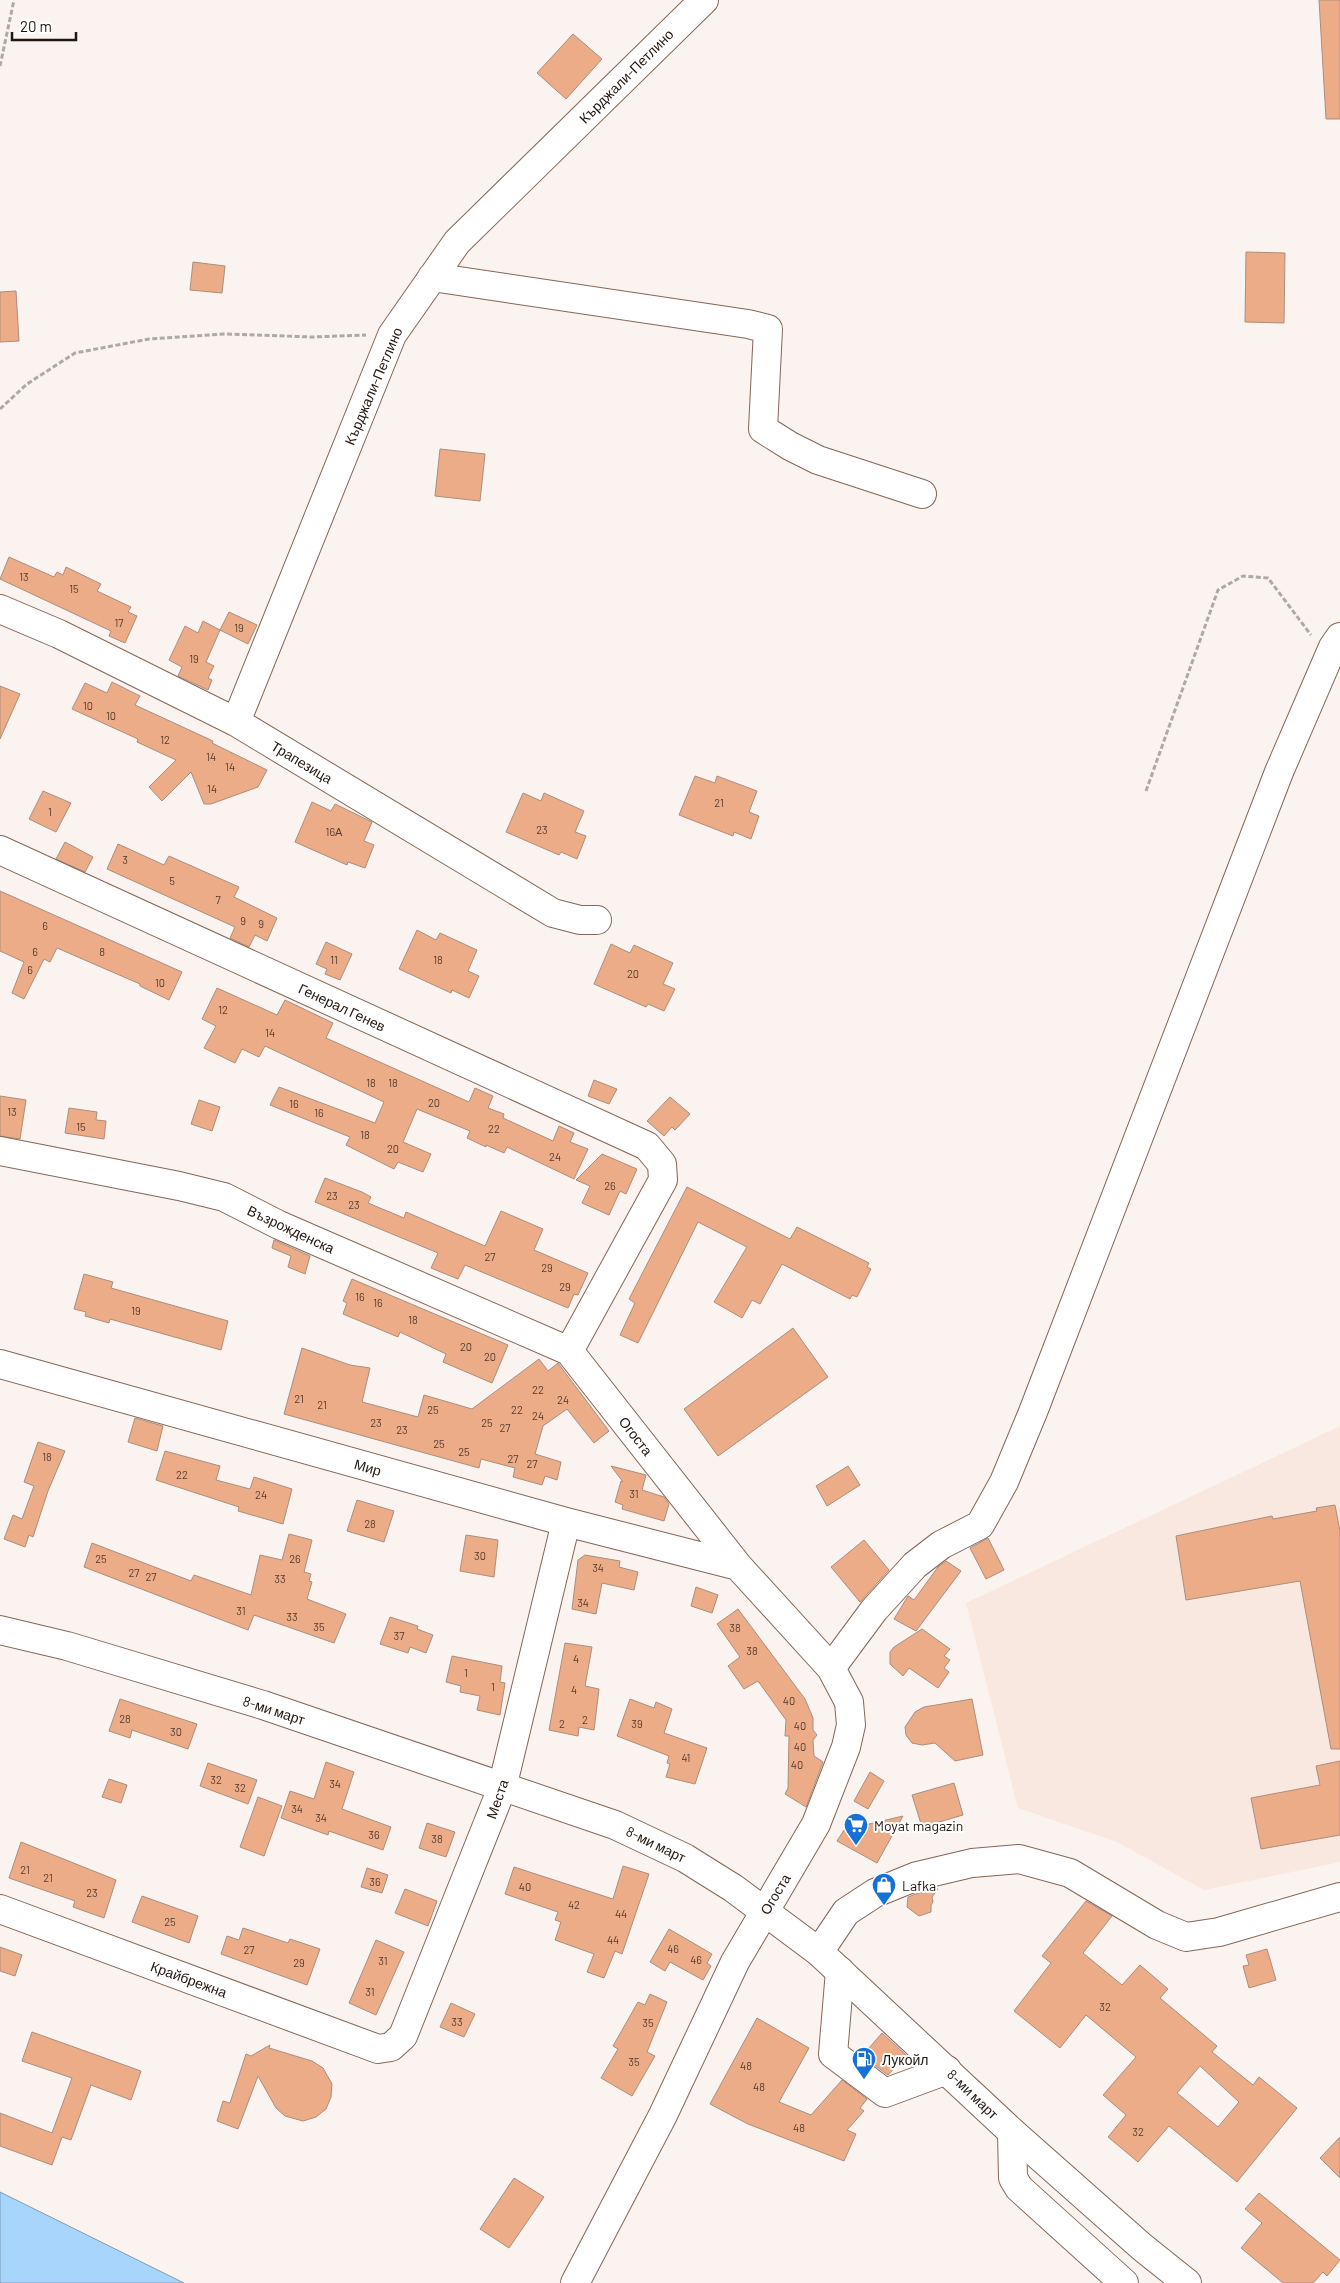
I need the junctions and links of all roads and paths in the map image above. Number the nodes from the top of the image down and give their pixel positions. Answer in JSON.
{"nodes":[{"id":1,"x":14,"y":0,"type":"edge"},
{"id":2,"x":704,"y":0,"type":"edge"},
{"id":3,"x":0,"y":66,"type":"edge"},
{"id":4,"x":432,"y":277,"type":"junction"},
{"id":5,"x":392,"y":335,"type":"junction"},
{"id":6,"x":0,"y":409,"type":"edge"},
{"id":7,"x":922,"y":494,"type":"dead end"},
{"id":8,"x":0,"y":609,"type":"edge"},
{"id":9,"x":1337,"y":642,"type":"edge"},
{"id":10,"x":236,"y":722,"type":"junction"},
{"id":11,"x":1146,"y":791,"type":"dead end"},
{"id":12,"x":0,"y":850,"type":"edge"},
{"id":13,"x":597,"y":920,"type":"dead end"},
{"id":14,"x":0,"y":1151,"type":"edge"},
{"id":15,"x":569,"y":1351,"type":"junction"},
{"id":16,"x":0,"y":1365,"type":"edge"},
{"id":17,"x":566,"y":1522,"type":"junction"},
{"id":18,"x":738,"y":1566,"type":"junction"},
{"id":19,"x":0,"y":1630,"type":"edge"},
{"id":20,"x":831,"y":1668,"type":"junction"},
{"id":21,"x":502,"y":1788,"type":"junction"},
{"id":22,"x":1340,"y":1897,"type":"edge"},
{"id":23,"x":0,"y":1909,"type":"edge"},
{"id":24,"x":764,"y":1912,"type":"junction"},
{"id":25,"x":819,"y":1952,"type":"junction"},
{"id":26,"x":840,"y":1971,"type":"junction"},
{"id":27,"x":378,"y":2049,"type":"joint"},
{"id":28,"x":947,"y":2070,"type":"junction"},
{"id":29,"x":1012,"y":2132,"type":"junction"},
{"id":30,"x":575,"y":2283,"type":"edge"},
{"id":31,"x":1124,"y":2283,"type":"edge"},
{"id":32,"x":1187,"y":2283,"type":"edge"}],
"edges":[{"from":1,"to":3,"type":"path"},
{"from":2,"to":4,"type":"street","name":"Кърджали-Петлино"},
{"from":4,"to":5,"type":"street","name":"Кърджали-Петлино"},
{"from":4,"to":7,"type":"street"},
{"from":5,"to":6,"type":"path"},
{"from":5,"to":10,"type":"street","name":"Кърджали-Петлино"},
{"from":8,"to":10,"type":"street","name":"Трапезица"},
{"from":9,"to":11,"type":"path"},
{"from":9,"to":20,"type":"street"},
{"from":10,"to":13,"type":"street","name":"Трапезица"},
{"from":12,"to":15,"type":"street","name":"Генерал Генев"},
{"from":14,"to":15,"type":"street","name":"Възрожденска"},
{"from":15,"to":18,"type":"street","name":"Огоста"},
{"from":16,"to":17,"type":"street","name":"Мир"},
{"from":17,"to":18,"type":"street","name":"Мир"},
{"from":17,"to":21,"type":"street","name":"Места"},
{"from":18,"to":20,"type":"street","name":"Огоста"},
{"from":19,"to":21,"type":"street","name":"8-ми март"},
{"from":20,"to":24,"type":"street","name":"Огоста"},
{"from":21,"to":24,"type":"street","name":"8-ми март"},
{"from":21,"to":27,"type":"street","name":"Места"},
{"from":22,"to":25,"type":"street"},
{"from":23,"to":27,"type":"street","name":"Крайбрежна"},
{"from":24,"to":25,"type":"street","name":"8-ми март"},
{"from":24,"to":30,"type":"street","name":"Огоста"},
{"from":25,"to":26,"type":"street","name":"8-ми март"},
{"from":26,"to":28,"type":"street","name":"8-ми март"},
{"from":26,"to":28,"type":"street"},
{"from":28,"to":29,"type":"street","name":"8-ми март"},
{"from":29,"to":31,"type":"street"},
{"from":29,"to":32,"type":"street","name":"8-ми март"}]}
